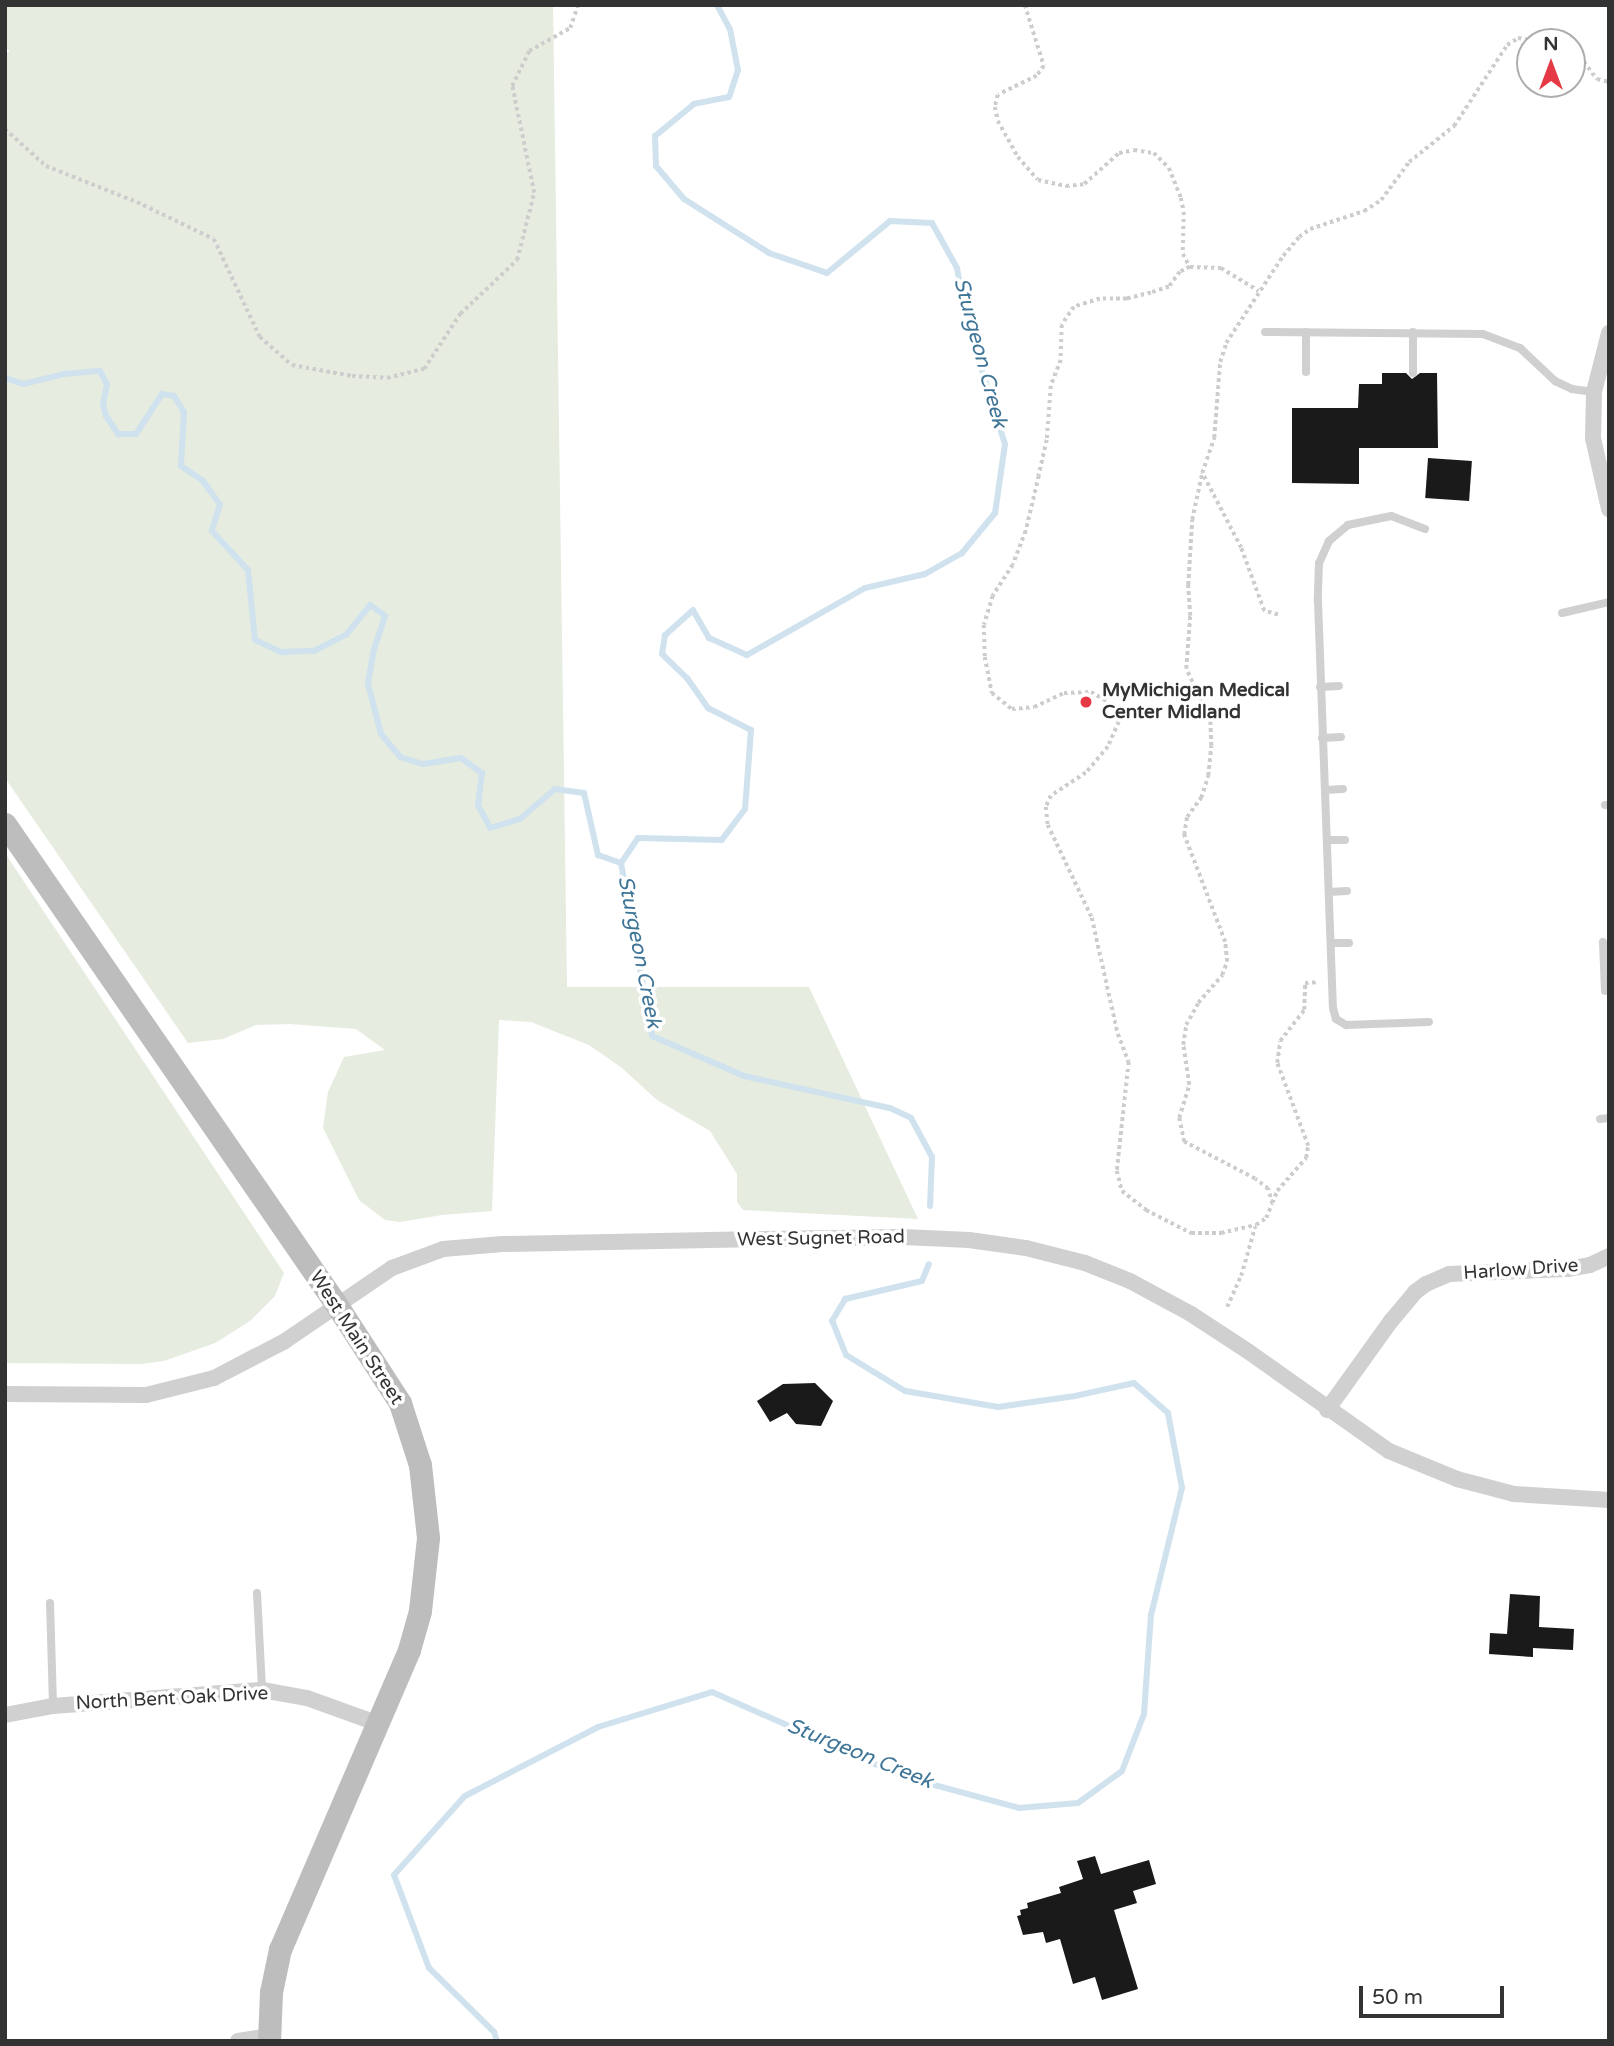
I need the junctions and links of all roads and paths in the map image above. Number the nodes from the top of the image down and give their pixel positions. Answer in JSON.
{"nodes":[{"id":1,"x":578,"y":5,"type":"edge"},
{"id":2,"x":1025,"y":5,"type":"edge"},
{"id":3,"x":1516,"y":39,"type":"edge"},
{"id":4,"x":1586,"y":64,"type":"edge"},
{"id":5,"x":1609,"y":82,"type":"edge"},
{"id":6,"x":5,"y":129,"type":"edge"},
{"id":7,"x":1190,"y":267,"type":"junction"},
{"id":8,"x":1260,"y":291,"type":"junction"},
{"id":9,"x":1265,"y":332,"type":"dead end"},
{"id":10,"x":1306,"y":332,"type":"junction"},
{"id":11,"x":1413,"y":332,"type":"junction"},
{"id":12,"x":1609,"y":334,"type":"edge"},
{"id":13,"x":1306,"y":372,"type":"dead end"},
{"id":14,"x":1413,"y":373,"type":"dead end"},
{"id":15,"x":1594,"y":392,"type":"junction"},
{"id":16,"x":1202,"y":473,"type":"junction"},
{"id":17,"x":1609,"y":509,"type":"edge"},
{"id":18,"x":1425,"y":529,"type":"dead end"},
{"id":19,"x":1609,"y":603,"type":"edge"},
{"id":20,"x":1562,"y":613,"type":"dead end"},
{"id":21,"x":1278,"y":615,"type":"dead end"},
{"id":22,"x":1339,"y":686,"type":"dead end"},
{"id":23,"x":1320,"y":687,"type":"junction"},
{"id":24,"x":1341,"y":737,"type":"dead end"},
{"id":25,"x":1322,"y":738,"type":"junction"},
{"id":26,"x":1343,"y":789,"type":"dead end"},
{"id":27,"x":1325,"y":790,"type":"junction"},
{"id":28,"x":5,"y":824,"type":"edge"},
{"id":29,"x":1327,"y":840,"type":"junction"},
{"id":30,"x":1345,"y":840,"type":"dead end"},
{"id":31,"x":1347,"y":891,"type":"dead end"},
{"id":32,"x":1329,"y":892,"type":"junction"},
{"id":33,"x":1603,"y":942,"type":"dead end"},
{"id":34,"x":1331,"y":943,"type":"junction"},
{"id":35,"x":1349,"y":943,"type":"dead end"},
{"id":36,"x":1319,"y":982,"type":"dead end"},
{"id":37,"x":1605,"y":991,"type":"dead end"},
{"id":38,"x":1429,"y":1022,"type":"dead end"},
{"id":39,"x":1272,"y":1204,"type":"junction"},
{"id":40,"x":1256,"y":1225,"type":"junction"},
{"id":41,"x":1609,"y":1256,"type":"edge"},
{"id":42,"x":336,"y":1304,"type":"junction"},
{"id":43,"x":1227,"y":1307,"type":"dead end"},
{"id":44,"x":5,"y":1394,"type":"edge"},
{"id":45,"x":1327,"y":1410,"type":"junction"},
{"id":46,"x":1609,"y":1500,"type":"edge"},
{"id":47,"x":257,"y":1593,"type":"dead end"},
{"id":48,"x":50,"y":1603,"type":"dead end"},
{"id":49,"x":262,"y":1690,"type":"junction"},
{"id":50,"x":54,"y":1706,"type":"junction"},
{"id":51,"x":5,"y":1715,"type":"edge"},
{"id":52,"x":376,"y":1723,"type":"junction"},
{"id":53,"x":269,"y":2038,"type":"edge"},
{"id":54,"x":238,"y":2041,"type":"edge"}],
"edges":[{"from":1,"to":6,"type":"path"},
{"from":2,"to":7,"type":"path"},
{"from":3,"to":8,"type":"path"},
{"from":4,"to":5,"type":"path"},
{"from":7,"to":8,"type":"path"},
{"from":7,"to":40,"type":"path"},
{"from":8,"to":16,"type":"path"},
{"from":9,"to":10,"type":"lane"},
{"from":10,"to":11,"type":"lane"},
{"from":10,"to":13,"type":"lane"},
{"from":11,"to":14,"type":"lane"},
{"from":11,"to":15,"type":"lane"},
{"from":12,"to":15,"type":"street"},
{"from":15,"to":17,"type":"street"},
{"from":16,"to":21,"type":"path"},
{"from":16,"to":39,"type":"path"},
{"from":18,"to":23,"type":"lane"},
{"from":19,"to":20,"type":"lane"},
{"from":22,"to":23,"type":"lane"},
{"from":23,"to":25,"type":"lane"},
{"from":24,"to":25,"type":"lane"},
{"from":25,"to":27,"type":"lane"},
{"from":26,"to":27,"type":"lane"},
{"from":27,"to":29,"type":"lane"},
{"from":28,"to":42,"type":"street","name":"West Main Street"},
{"from":29,"to":30,"type":"lane"},
{"from":29,"to":32,"type":"lane"},
{"from":31,"to":32,"type":"lane"},
{"from":32,"to":34,"type":"lane"},
{"from":33,"to":37,"type":"lane"},
{"from":34,"to":35,"type":"lane"},
{"from":34,"to":38,"type":"lane"},
{"from":36,"to":39,"type":"path"},
{"from":39,"to":40,"type":"path"},
{"from":40,"to":43,"type":"path"},
{"from":41,"to":45,"type":"street","name":"Harlow Drive"},
{"from":42,"to":44,"type":"street","name":"West Sugnet Road"},
{"from":42,"to":45,"type":"street","name":"West Sugnet Road"},
{"from":42,"to":52,"type":"street","name":"West Main Street"},
{"from":45,"to":46,"type":"street","name":"West Sugnet Road"},
{"from":47,"to":49,"type":"lane"},
{"from":48,"to":50,"type":"lane"},
{"from":49,"to":50,"type":"street","name":"North Bent Oak Drive"},
{"from":49,"to":52,"type":"street","name":"North Bent Oak Drive"},
{"from":50,"to":51,"type":"street","name":"North Bent Oak Drive"},
{"from":52,"to":53,"type":"street","name":"West Main Street"},
{"from":53,"to":54,"type":"street"}]}
